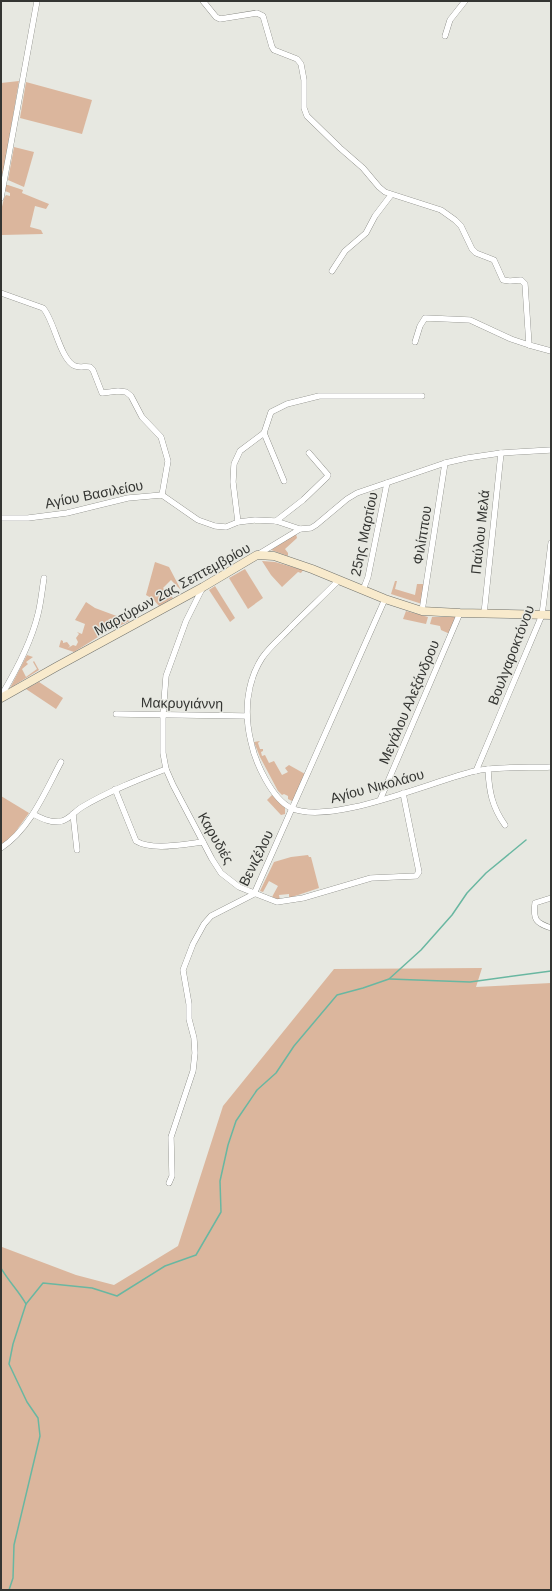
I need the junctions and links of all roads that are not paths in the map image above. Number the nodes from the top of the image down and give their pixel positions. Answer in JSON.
{"nodes":[{"id":1,"x":37,"y":1,"type":"edge"},
{"id":2,"x":203,"y":1,"type":"edge"},
{"id":3,"x":465,"y":1,"type":"edge"},
{"id":4,"x":445,"y":36,"type":"dead end"},
{"id":5,"x":391,"y":195,"type":"junction"},
{"id":6,"x":1,"y":198,"type":"edge"},
{"id":7,"x":332,"y":271,"type":"dead end"},
{"id":8,"x":1,"y":293,"type":"edge"},
{"id":9,"x":415,"y":342,"type":"dead end"},
{"id":10,"x":529,"y":345,"type":"junction"},
{"id":11,"x":551,"y":351,"type":"edge"},
{"id":12,"x":422,"y":396,"type":"dead end"},
{"id":13,"x":264,"y":433,"type":"junction"},
{"id":14,"x":551,"y":450,"type":"edge"},
{"id":15,"x":501,"y":453,"type":"junction"},
{"id":16,"x":309,"y":454,"type":"dead end"},
{"id":17,"x":445,"y":463,"type":"junction"},
{"id":18,"x":284,"y":481,"type":"dead end"},
{"id":19,"x":387,"y":483,"type":"junction"},
{"id":20,"x":162,"y":495,"type":"junction"},
{"id":21,"x":1,"y":518,"type":"edge"},
{"id":22,"x":276,"y":521,"type":"junction"},
{"id":23,"x":238,"y":522,"type":"junction"},
{"id":24,"x":300,"y":529,"type":"junction"},
{"id":25,"x":551,"y":543,"type":"edge"},
{"id":26,"x":257,"y":555,"type":"junction"},
{"id":27,"x":44,"y":578,"type":"dead end"},
{"id":28,"x":338,"y":580,"type":"junction"},
{"id":29,"x":203,"y":587,"type":"junction"},
{"id":30,"x":363,"y":590,"type":"junction"},
{"id":31,"x":385,"y":599,"type":"junction"},
{"id":32,"x":422,"y":611,"type":"junction"},
{"id":33,"x":460,"y":614,"type":"junction"},
{"id":34,"x":484,"y":614,"type":"junction"},
{"id":35,"x":551,"y":615,"type":"edge"},
{"id":36,"x":542,"y":616,"type":"junction"},
{"id":37,"x":1,"y":697,"type":"edge"},
{"id":38,"x":116,"y":714,"type":"dead end"},
{"id":39,"x":164,"y":714,"type":"junction"},
{"id":40,"x":247,"y":716,"type":"junction"},
{"id":41,"x":61,"y":762,"type":"dead end"},
{"id":42,"x":551,"y":767,"type":"edge"},
{"id":43,"x":166,"y":769,"type":"junction"},
{"id":44,"x":488,"y":769,"type":"junction"},
{"id":45,"x":476,"y":770,"type":"junction"},
{"id":46,"x":115,"y":789,"type":"junction"},
{"id":47,"x":403,"y":793,"type":"junction"},
{"id":48,"x":380,"y":800,"type":"junction"},
{"id":49,"x":292,"y":809,"type":"junction"},
{"id":50,"x":33,"y":814,"type":"junction"},
{"id":51,"x":73,"y":814,"type":"junction"},
{"id":52,"x":505,"y":825,"type":"dead end"},
{"id":53,"x":204,"y":842,"type":"junction"},
{"id":54,"x":1,"y":848,"type":"edge"},
{"id":55,"x":77,"y":850,"type":"dead end"},
{"id":56,"x":254,"y":894,"type":"junction"},
{"id":57,"x":551,"y":898,"type":"edge"},
{"id":58,"x":551,"y":928,"type":"edge"},
{"id":59,"x":169,"y":1183,"type":"dead end"}],
"edges":[{"from":1,"to":6,"type":"street"},
{"from":2,"to":5,"type":"street"},
{"from":3,"to":4,"type":"street"},
{"from":5,"to":7,"type":"street"},
{"from":5,"to":10,"type":"street"},
{"from":8,"to":20,"type":"street"},
{"from":9,"to":10,"type":"street"},
{"from":10,"to":11,"type":"street"},
{"from":12,"to":13,"type":"street"},
{"from":13,"to":18,"type":"street"},
{"from":13,"to":23,"type":"street"},
{"from":14,"to":15,"type":"street"},
{"from":15,"to":17,"type":"street"},
{"from":15,"to":34,"type":"street","name":"Παύλου Μελά"},
{"from":16,"to":22,"type":"street"},
{"from":17,"to":19,"type":"street"},
{"from":17,"to":32,"type":"street","name":"Φιλίππου"},
{"from":19,"to":24,"type":"street"},
{"from":19,"to":30,"type":"street","name":"25ης Μαρτίου"},
{"from":20,"to":21,"type":"street","name":"Αγίου Βασιλείου"},
{"from":20,"to":23,"type":"street","name":"Αγίου Βασιλείου"},
{"from":22,"to":23,"type":"street","name":"Αγίου Βασιλείου"},
{"from":22,"to":24,"type":"street","name":"Αγίου Βασιλείου"},
{"from":24,"to":26,"type":"street"},
{"from":25,"to":36,"type":"street","name":"Βουλγαροκτόνου"},
{"from":26,"to":28,"type":"street","name":"Μαρτύρων 2ας Σεπτεμβρίου"},
{"from":26,"to":29,"type":"street","name":"Μαρτύρων 2ας Σεπτεμβρίου"},
{"from":27,"to":37,"type":"street"},
{"from":28,"to":30,"type":"street","name":"Μαρτύρων 2ας Σεπτεμβρίου"},
{"from":28,"to":40,"type":"street"},
{"from":29,"to":37,"type":"street","name":"Μαρτύρων 2ας Σεπτεμβρίου"},
{"from":29,"to":39,"type":"street","name":"Καρυδιές"},
{"from":30,"to":31,"type":"street","name":"Μαρτύρων 2ας Σεπτεμβρίου"},
{"from":31,"to":32,"type":"street","name":"Μαρτύρων 2ας Σεπτεμβρίου"},
{"from":31,"to":49,"type":"street","name":"Βενιζέλου"},
{"from":32,"to":33,"type":"street","name":"Μαρτύρων 2ας Σεπτεμβρίου"},
{"from":33,"to":34,"type":"street","name":"Μαρτύρων 2ας Σεπτεμβρίου"},
{"from":33,"to":48,"type":"street","name":"Μεγάλου Αλεξάνδρου"},
{"from":34,"to":36,"type":"street","name":"Μαρτύρων 2ας Σεπτεμβρίου"},
{"from":35,"to":36,"type":"street","name":"Μαρτύρων 2ας Σεπτεμβρίου"},
{"from":36,"to":45,"type":"street","name":"Βουλγαροκτόνου"},
{"from":38,"to":39,"type":"street","name":"Μακρυγιάννη"},
{"from":39,"to":40,"type":"street","name":"Μακρυγιάννη"},
{"from":39,"to":43,"type":"street","name":"Καρυδιές"},
{"from":40,"to":49,"type":"street"},
{"from":41,"to":50,"type":"street"},
{"from":42,"to":44,"type":"street","name":"Αγίου Νικολάου"},
{"from":43,"to":46,"type":"street"},
{"from":43,"to":53,"type":"street","name":"Καρυδιές"},
{"from":44,"to":45,"type":"street","name":"Αγίου Νικολάου"},
{"from":44,"to":52,"type":"street"},
{"from":45,"to":47,"type":"street","name":"Αγίου Νικολάου"},
{"from":46,"to":51,"type":"street"},
{"from":46,"to":53,"type":"street"},
{"from":47,"to":48,"type":"street","name":"Αγίου Νικολάου"},
{"from":47,"to":56,"type":"street","name":"Καρυδιές"},
{"from":48,"to":49,"type":"street","name":"Αγίου Νικολάου"},
{"from":49,"to":56,"type":"street","name":"Βενιζέλου"},
{"from":50,"to":51,"type":"street"},
{"from":50,"to":54,"type":"street"},
{"from":51,"to":55,"type":"street"},
{"from":53,"to":56,"type":"street","name":"Καρυδιές"},
{"from":56,"to":59,"type":"street","name":"Βενιζέλου"},
{"from":57,"to":58,"type":"street"}]}
